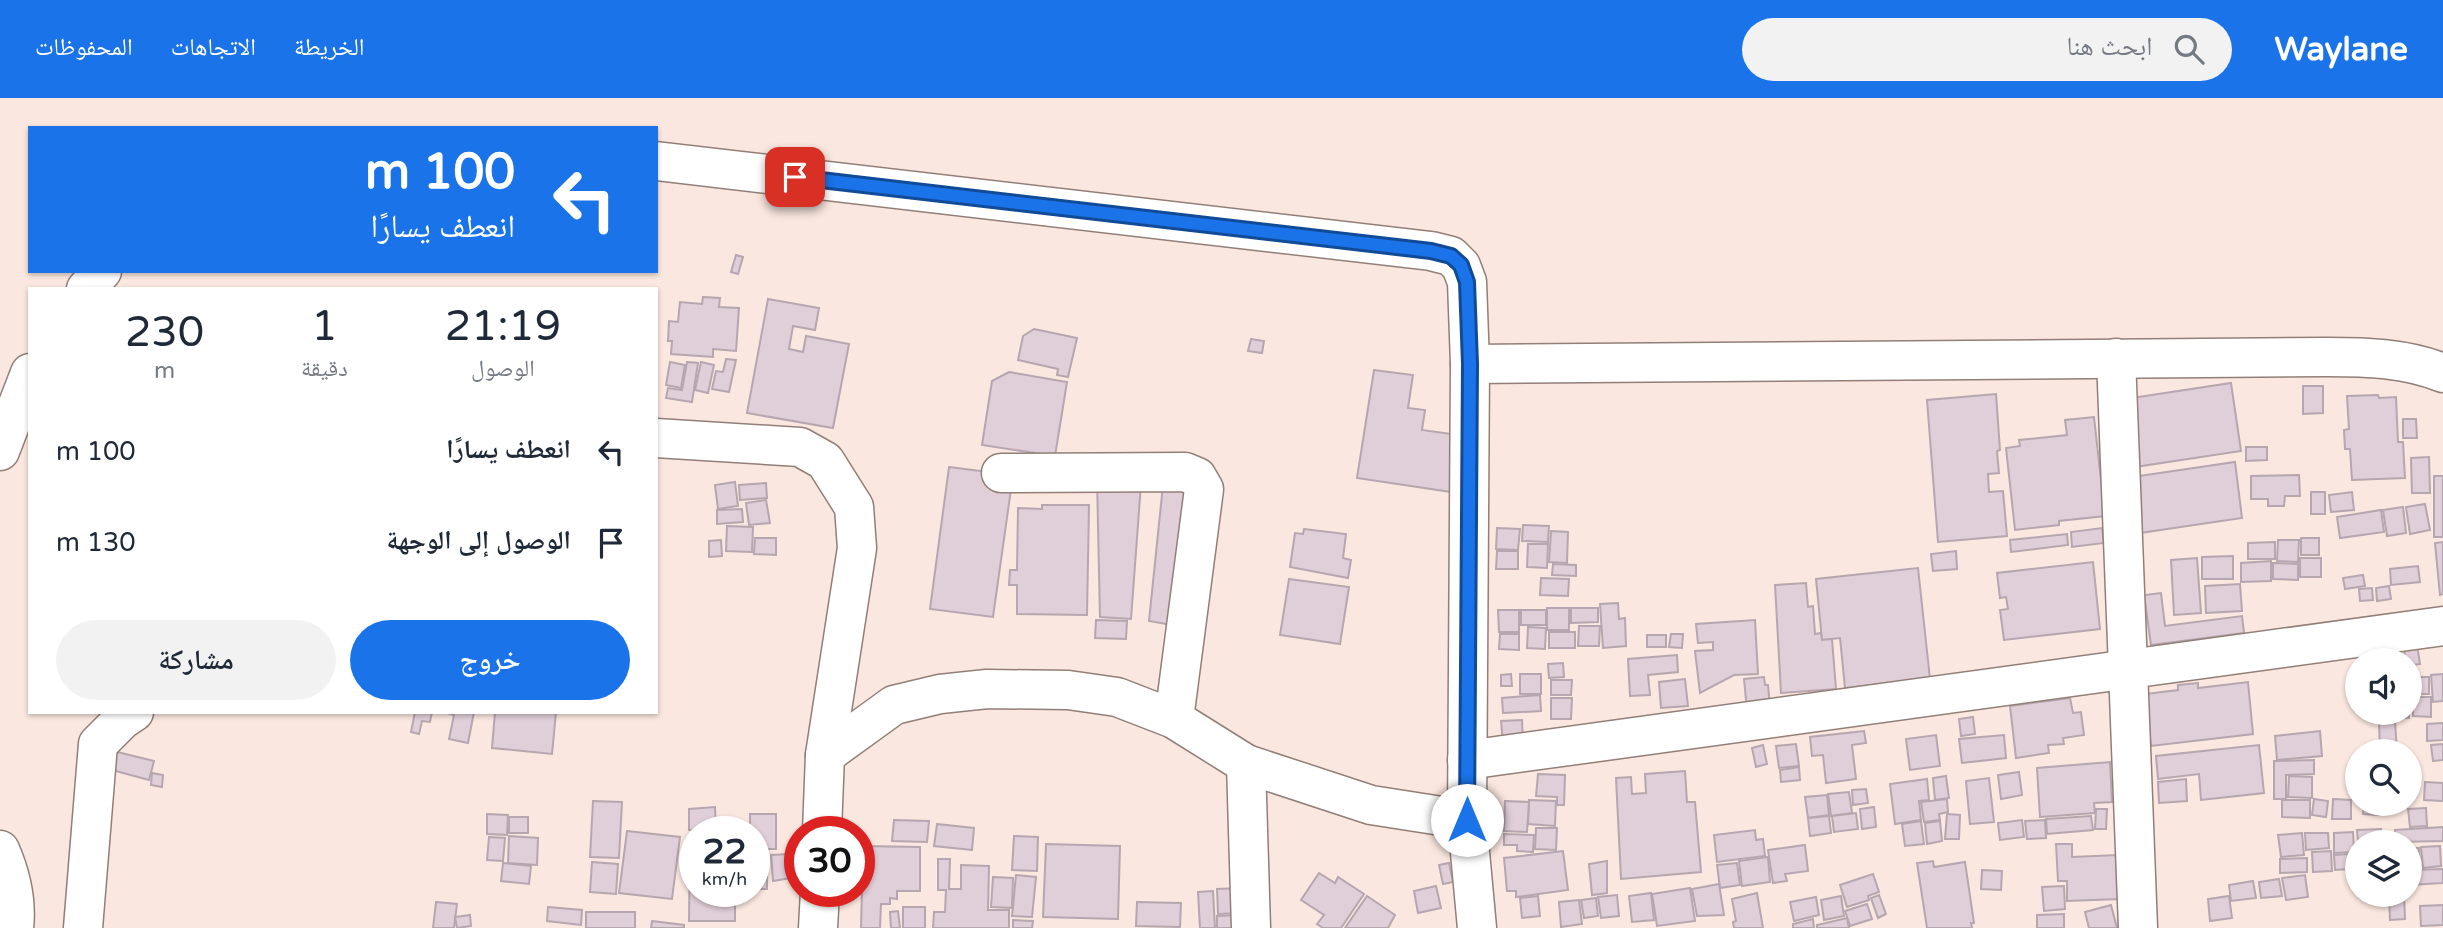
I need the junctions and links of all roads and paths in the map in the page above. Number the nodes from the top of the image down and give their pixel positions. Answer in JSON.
{"nodes":[{"id":1,"x":658,"y":161,"type":"edge"},
{"id":2,"x":100,"y":273,"type":"edge"},
{"id":3,"x":88,"y":287,"type":"edge"},
{"id":4,"x":2116,"y":358,"type":"junction"},
{"id":5,"x":1470,"y":364,"type":"junction"},
{"id":6,"x":2443,"y":373,"type":"edge"},
{"id":7,"x":28,"y":378,"type":"edge"},
{"id":8,"x":658,"y":438,"type":"edge"},
{"id":9,"x":0,"y":451,"type":"edge"},
{"id":10,"x":1001,"y":473,"type":"dead end"},
{"id":11,"x":2443,"y":625,"type":"edge"},
{"id":12,"x":2128,"y":670,"type":"junction"},
{"id":13,"x":131,"y":714,"type":"edge"},
{"id":14,"x":1174,"y":719,"type":"junction"},
{"id":15,"x":825,"y":755,"type":"junction"},
{"id":16,"x":1467,"y":760,"type":"junction"},
{"id":17,"x":1246,"y":764,"type":"junction"},
{"id":18,"x":823,"y":816,"type":"edge"},
{"id":19,"x":1467,"y":820,"type":"junction"},
{"id":20,"x":0,"y":850,"type":"edge"},
{"id":21,"x":819,"y":907,"type":"edge"},
{"id":22,"x":14,"y":928,"type":"edge"},
{"id":23,"x":83,"y":928,"type":"edge"},
{"id":24,"x":818,"y":928,"type":"edge"},
{"id":25,"x":1251,"y":928,"type":"edge"},
{"id":26,"x":1477,"y":928,"type":"edge"},
{"id":27,"x":2138,"y":928,"type":"edge"}],
"edges":[{"from":1,"to":5,"type":"street"},
{"from":2,"to":3,"type":"street"},
{"from":4,"to":5,"type":"street"},
{"from":4,"to":6,"type":"street"},
{"from":4,"to":12,"type":"street"},
{"from":5,"to":16,"type":"street"},
{"from":7,"to":9,"type":"street"},
{"from":8,"to":15,"type":"street"},
{"from":10,"to":14,"type":"street"},
{"from":11,"to":12,"type":"street"},
{"from":12,"to":16,"type":"street"},
{"from":12,"to":27,"type":"street"},
{"from":13,"to":23,"type":"street"},
{"from":14,"to":15,"type":"street"},
{"from":14,"to":17,"type":"street"},
{"from":15,"to":18,"type":"street"},
{"from":16,"to":19,"type":"street"},
{"from":17,"to":19,"type":"street"},
{"from":17,"to":25,"type":"street"},
{"from":19,"to":26,"type":"street"},
{"from":20,"to":22,"type":"street"},
{"from":21,"to":24,"type":"street"}]}
